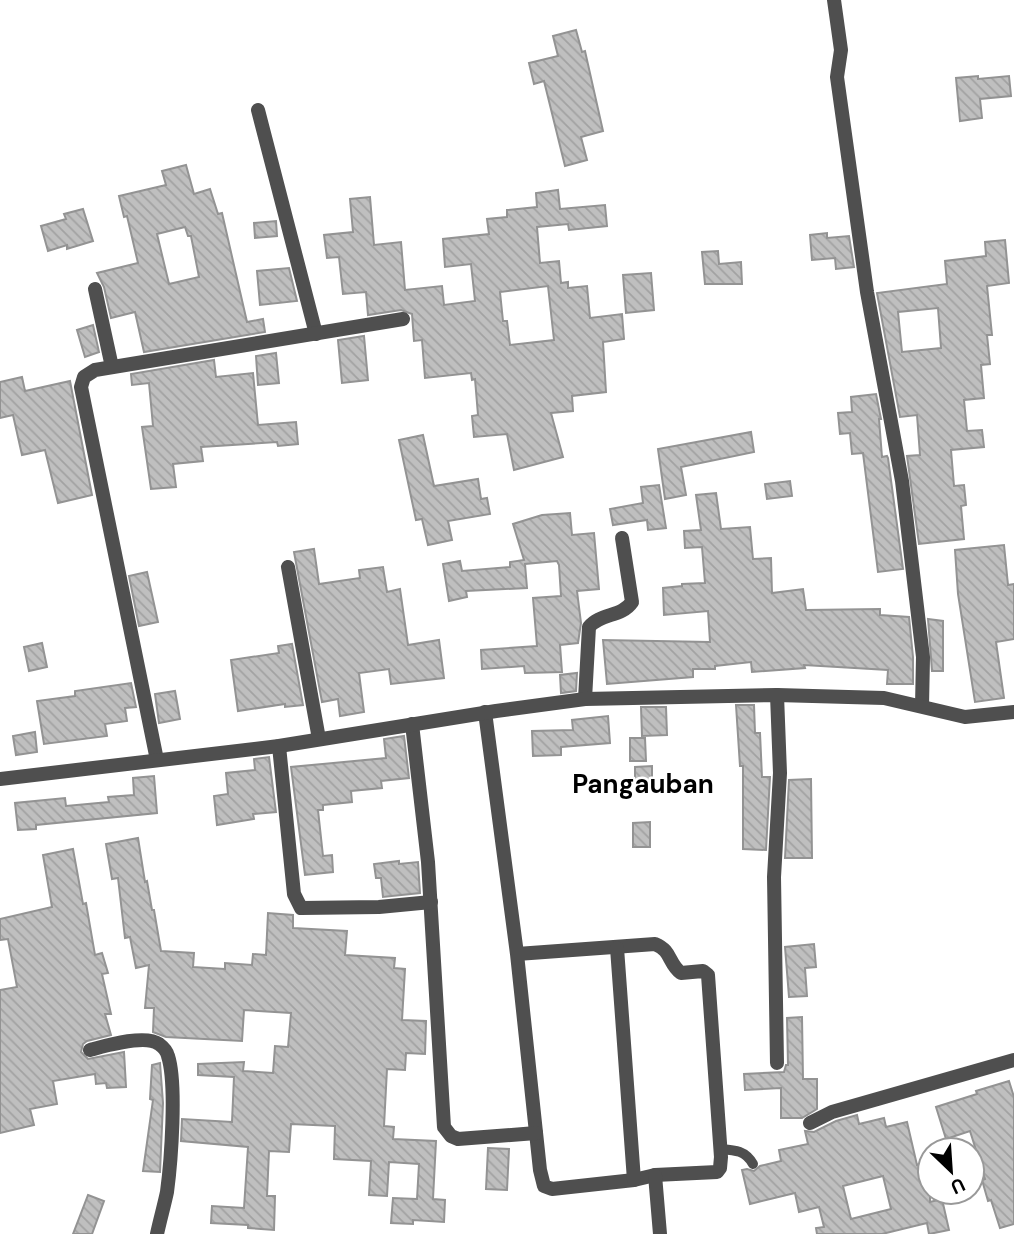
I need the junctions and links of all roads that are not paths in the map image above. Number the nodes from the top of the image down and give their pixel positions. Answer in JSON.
{"nodes":[{"id":1,"x":834,"y":0,"type":"edge"},
{"id":2,"x":258,"y":110,"type":"dead end"},
{"id":3,"x":94,"y":289,"type":"dead end"},
{"id":4,"x":403,"y":319,"type":"dead end"},
{"id":5,"x":316,"y":334,"type":"junction"},
{"id":6,"x":112,"y":368,"type":"junction"},
{"id":7,"x":622,"y":538,"type":"dead end"},
{"id":8,"x":288,"y":567,"type":"dead end"},
{"id":9,"x":777,"y":695,"type":"junction"},
{"id":10,"x":585,"y":699,"type":"junction"},
{"id":11,"x":922,"y":706,"type":"junction"},
{"id":12,"x":485,"y":712,"type":"junction"},
{"id":13,"x":1014,"y":712,"type":"edge"},
{"id":14,"x":412,"y":724,"type":"junction"},
{"id":15,"x":319,"y":739,"type":"junction"},
{"id":16,"x":279,"y":746,"type":"junction"},
{"id":17,"x":157,"y":760,"type":"junction"},
{"id":18,"x":0,"y":779,"type":"edge"},
{"id":19,"x":431,"y":902,"type":"junction"},
{"id":20,"x":617,"y":948,"type":"junction"},
{"id":21,"x":517,"y":954,"type":"junction"},
{"id":22,"x":90,"y":1050,"type":"dead end"},
{"id":23,"x":1014,"y":1060,"type":"edge"},
{"id":24,"x":778,"y":1063,"type":"dead end"},
{"id":25,"x":810,"y":1123,"type":"dead end"},
{"id":26,"x":536,"y":1132,"type":"junction"},
{"id":27,"x":720,"y":1149,"type":"junction"},
{"id":28,"x":753,"y":1164,"type":"dead end"},
{"id":29,"x":655,"y":1175,"type":"junction"},
{"id":30,"x":634,"y":1180,"type":"junction"},
{"id":31,"x":157,"y":1234,"type":"edge"},
{"id":32,"x":660,"y":1234,"type":"edge"}],
"edges":[{"from":1,"to":11,"type":"street"},
{"from":2,"to":5,"type":"street"},
{"from":3,"to":6,"type":"street"},
{"from":4,"to":5,"type":"street"},
{"from":5,"to":6,"type":"street"},
{"from":6,"to":17,"type":"street"},
{"from":7,"to":10,"type":"street"},
{"from":8,"to":15,"type":"street"},
{"from":9,"to":10,"type":"street"},
{"from":9,"to":11,"type":"street"},
{"from":9,"to":24,"type":"street"},
{"from":10,"to":12,"type":"street"},
{"from":11,"to":13,"type":"street"},
{"from":12,"to":14,"type":"street"},
{"from":12,"to":21,"type":"street"},
{"from":14,"to":15,"type":"street"},
{"from":14,"to":19,"type":"street"},
{"from":15,"to":16,"type":"street"},
{"from":16,"to":17,"type":"street"},
{"from":16,"to":19,"type":"street"},
{"from":17,"to":18,"type":"street"},
{"from":19,"to":26,"type":"street"},
{"from":20,"to":21,"type":"street"},
{"from":20,"to":27,"type":"street"},
{"from":20,"to":30,"type":"street"},
{"from":21,"to":26,"type":"street"},
{"from":22,"to":31,"type":"street"},
{"from":23,"to":25,"type":"street"},
{"from":26,"to":30,"type":"street"},
{"from":27,"to":28,"type":"lane"},
{"from":27,"to":29,"type":"street"},
{"from":29,"to":30,"type":"street"},
{"from":29,"to":32,"type":"street"}]}
